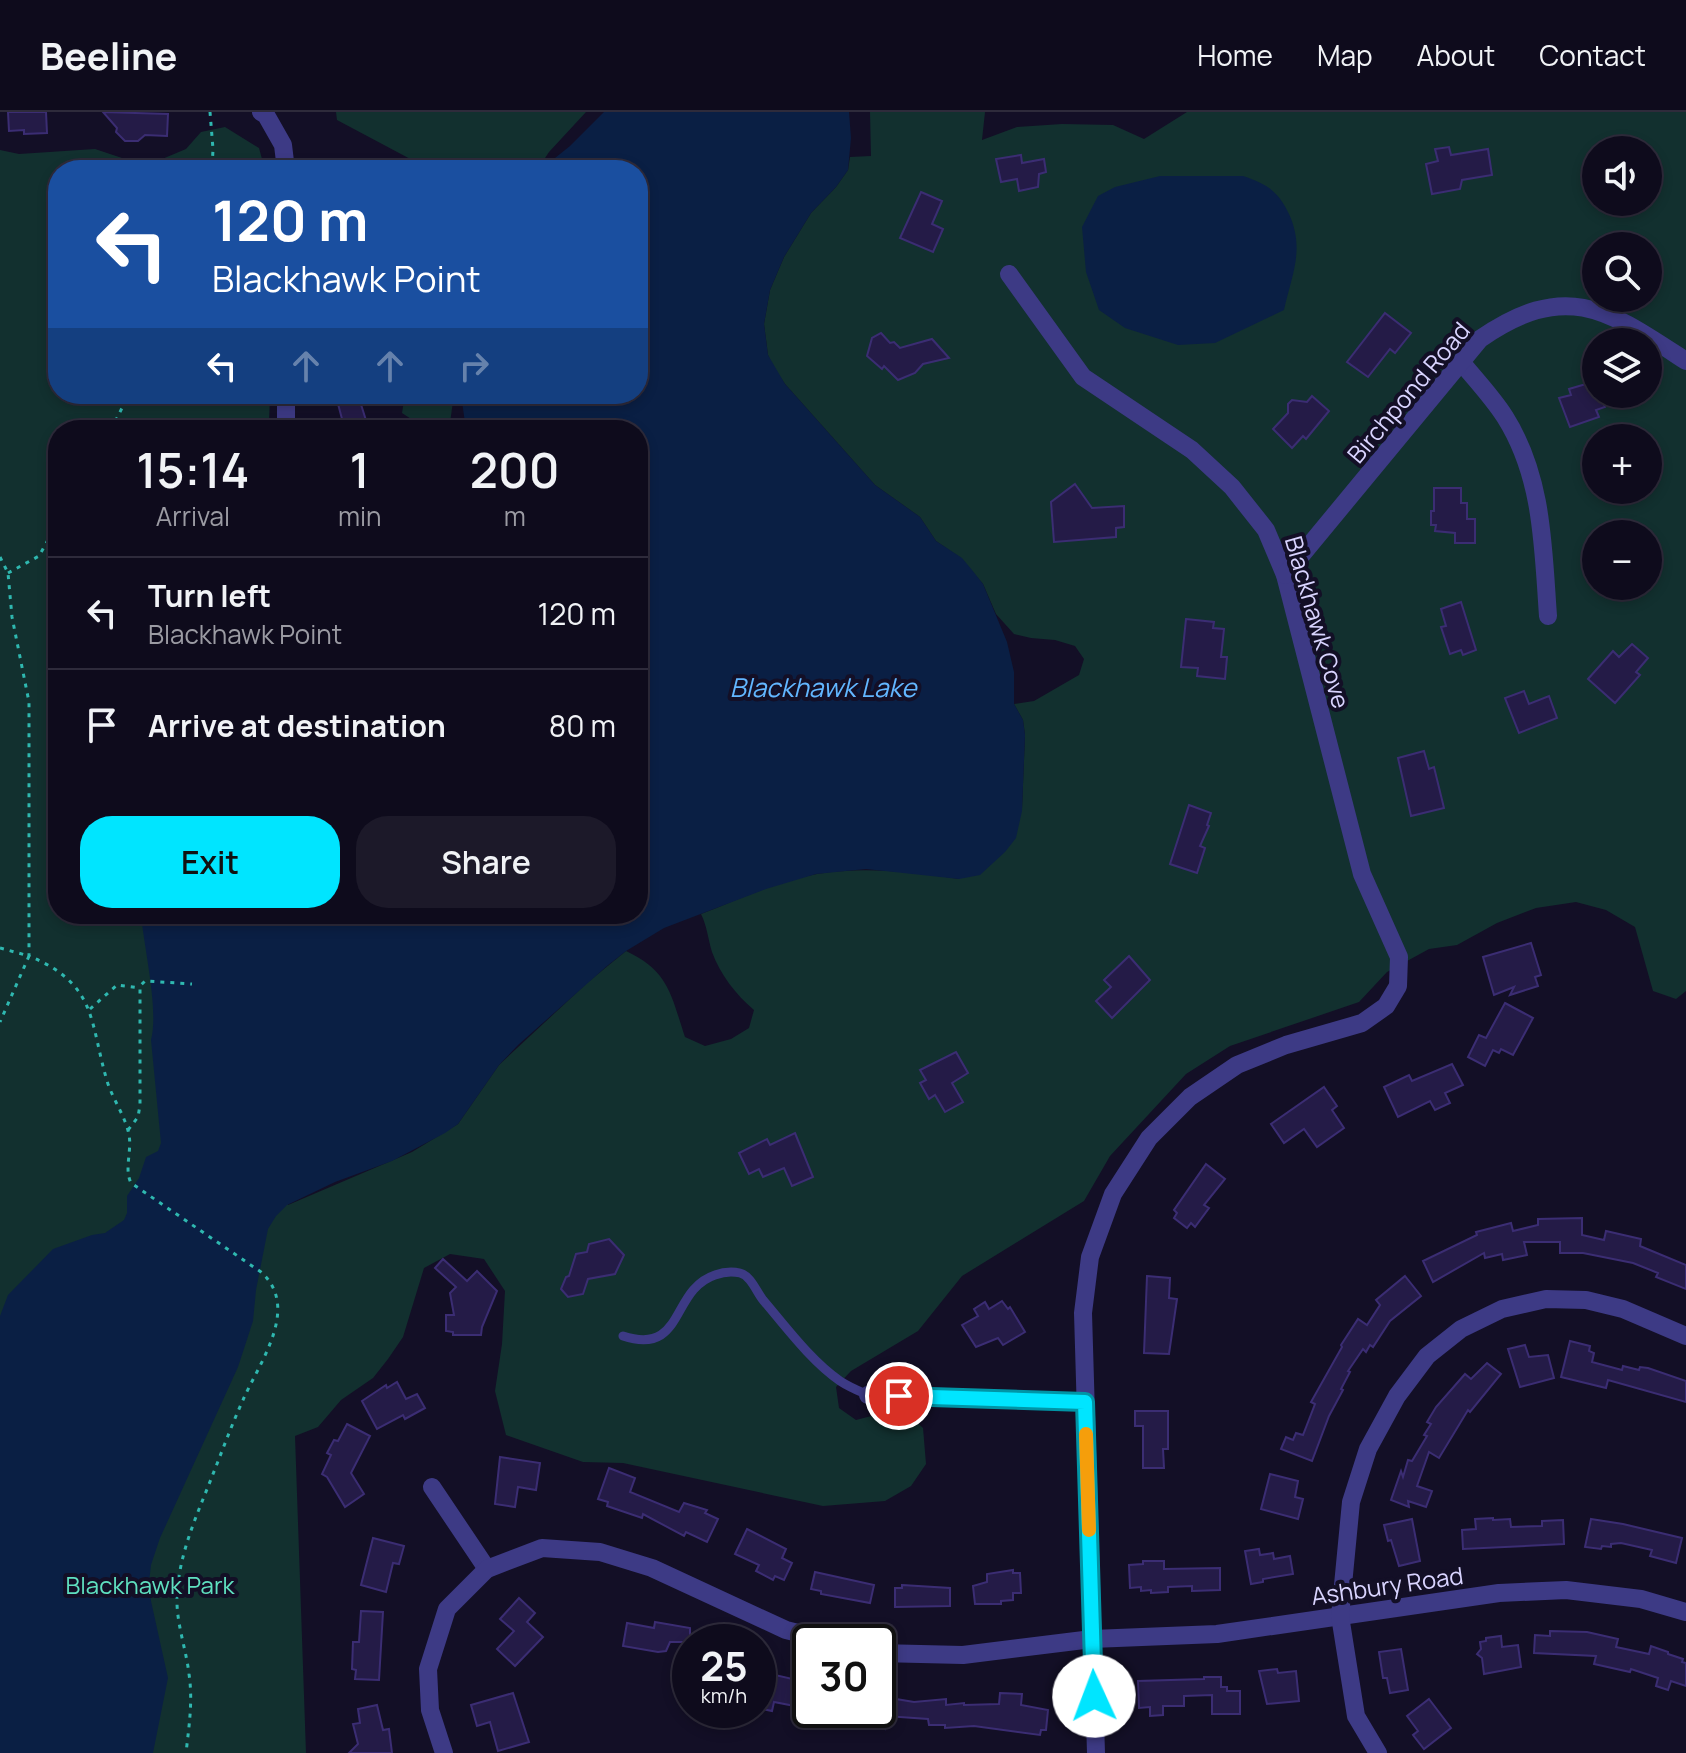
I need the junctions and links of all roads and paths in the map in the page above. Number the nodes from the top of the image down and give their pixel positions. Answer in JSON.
{"nodes":[{"id":1,"x":210,"y":112,"type":"edge"},
{"id":2,"x":261,"y":112,"type":"edge"},
{"id":3,"x":212,"y":160,"type":"edge"},
{"id":4,"x":285,"y":160,"type":"edge"},
{"id":5,"x":1009,"y":274,"type":"dead end"},
{"id":6,"x":1686,"y":361,"type":"edge"},
{"id":7,"x":1462,"y":363,"type":"junction"},
{"id":8,"x":48,"y":540,"type":"edge"},
{"id":9,"x":0,"y":557,"type":"edge"},
{"id":10,"x":8,"y":573,"type":"junction"},
{"id":11,"x":1285,"y":575,"type":"junction"},
{"id":12,"x":1548,"y":616,"type":"dead end"},
{"id":13,"x":0,"y":948,"type":"edge"},
{"id":14,"x":29,"y":956,"type":"junction"},
{"id":15,"x":192,"y":984,"type":"dead end"},
{"id":16,"x":140,"y":988,"type":"junction"},
{"id":17,"x":90,"y":1009,"type":"junction"},
{"id":18,"x":0,"y":1022,"type":"edge"},
{"id":19,"x":128,"y":1130,"type":"junction"},
{"id":20,"x":623,"y":1336,"type":"dead end"},
{"id":21,"x":1686,"y":1336,"type":"edge"},
{"id":22,"x":868,"y":1395,"type":"joint"},
{"id":23,"x":1085,"y":1402,"type":"junction"},
{"id":24,"x":432,"y":1487,"type":"dead end"},
{"id":25,"x":487,"y":1569,"type":"junction"},
{"id":26,"x":1686,"y":1612,"type":"edge"},
{"id":27,"x":1340,"y":1616,"type":"junction"},
{"id":28,"x":792,"y":1632,"type":"edge"},
{"id":29,"x":1092,"y":1639,"type":"junction"},
{"id":30,"x":896,"y":1653,"type":"edge"},
{"id":31,"x":186,"y":1753,"type":"edge"},
{"id":32,"x":444,"y":1753,"type":"edge"},
{"id":33,"x":1096,"y":1753,"type":"edge"},
{"id":34,"x":1378,"y":1753,"type":"edge"}],
"edges":[{"from":1,"to":3,"type":"path"},
{"from":2,"to":4,"type":"street"},
{"from":5,"to":11,"type":"street","name":"Blackhawk Cove"},
{"from":6,"to":7,"type":"street","name":"Birchpond Road"},
{"from":7,"to":11,"type":"street","name":"Birchpond Road"},
{"from":7,"to":12,"type":"street"},
{"from":8,"to":10,"type":"path"},
{"from":9,"to":10,"type":"path"},
{"from":10,"to":14,"type":"path"},
{"from":11,"to":23,"type":"street","name":"Blackhawk Cove"},
{"from":13,"to":14,"type":"path"},
{"from":14,"to":17,"type":"path"},
{"from":14,"to":18,"type":"path"},
{"from":15,"to":16,"type":"path"},
{"from":16,"to":17,"type":"path"},
{"from":16,"to":19,"type":"path"},
{"from":17,"to":19,"type":"path"},
{"from":19,"to":31,"type":"path"},
{"from":20,"to":22,"type":"lane"},
{"from":21,"to":27,"type":"street"},
{"from":22,"to":23,"type":"street"},
{"from":23,"to":29,"type":"street"},
{"from":24,"to":25,"type":"street"},
{"from":25,"to":28,"type":"street"},
{"from":25,"to":32,"type":"street"},
{"from":26,"to":27,"type":"street","name":"Ashbury Road"},
{"from":27,"to":29,"type":"street","name":"Ashbury Road"},
{"from":27,"to":34,"type":"street"},
{"from":29,"to":30,"type":"street","name":"Ashbury Road"},
{"from":29,"to":33,"type":"street"}]}
